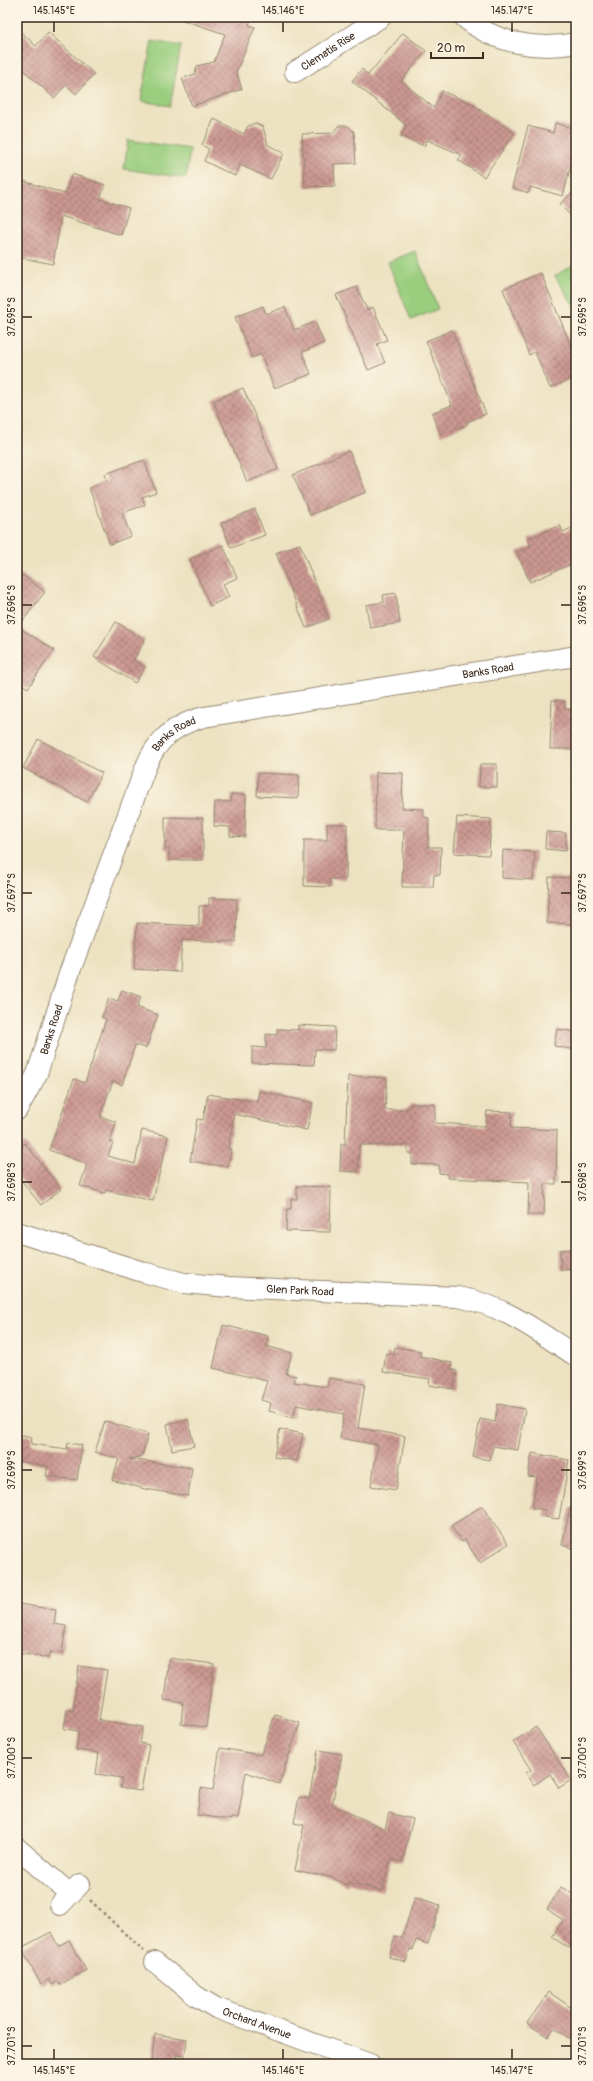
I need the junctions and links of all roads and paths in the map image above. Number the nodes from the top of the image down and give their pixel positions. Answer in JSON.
{"nodes":[{"id":1,"x":381,"y":17,"type":"edge"},
{"id":2,"x":464,"y":17,"type":"edge"},
{"id":3,"x":576,"y":43,"type":"edge"},
{"id":4,"x":295,"y":72,"type":"dead end"},
{"id":5,"x":576,"y":656,"type":"edge"},
{"id":6,"x":17,"y":1110,"type":"edge"},
{"id":7,"x":17,"y":1232,"type":"edge"},
{"id":8,"x":576,"y":1356,"type":"edge"},
{"id":9,"x":17,"y":1848,"type":"edge"},
{"id":10,"x":72,"y":1893,"type":"joint"},
{"id":11,"x":154,"y":1963,"type":"joint"},
{"id":12,"x":370,"y":2064,"type":"edge"}],
"edges":[{"from":1,"to":4,"type":"street","name":"Clematis Rise"},
{"from":2,"to":3,"type":"street"},
{"from":5,"to":6,"type":"street","name":"Banks Road"},
{"from":7,"to":8,"type":"street","name":"Glen Park Road"},
{"from":9,"to":10,"type":"street"},
{"from":10,"to":11,"type":"path"},
{"from":11,"to":12,"type":"street","name":"Orchard Avenue"}]}
